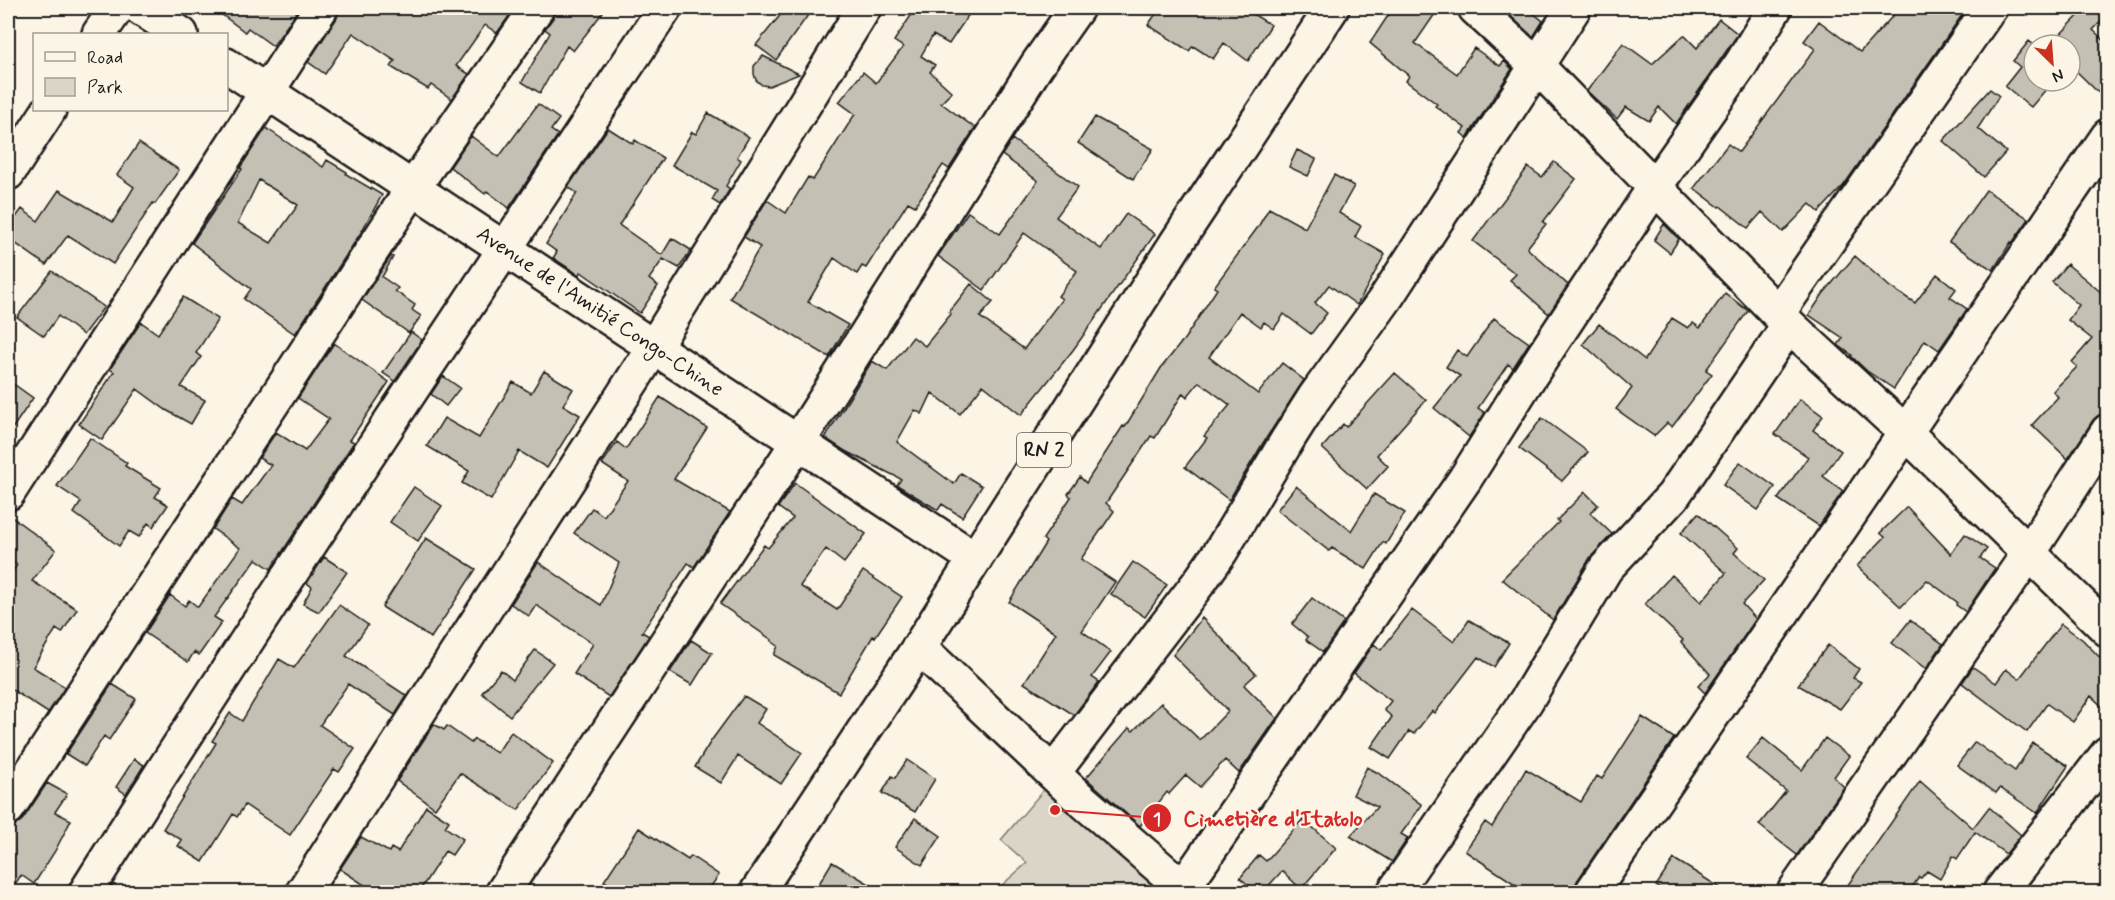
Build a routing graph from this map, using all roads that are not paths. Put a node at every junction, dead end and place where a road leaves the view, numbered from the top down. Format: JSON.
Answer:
{"nodes":[{"id":1,"x":117,"y":8,"type":"edge"},
{"id":2,"x":140,"y":8,"type":"edge"},
{"id":3,"x":321,"y":8,"type":"edge"},
{"id":4,"x":537,"y":8,"type":"edge"},
{"id":5,"x":665,"y":8,"type":"edge"},
{"id":6,"x":864,"y":8,"type":"edge"},
{"id":7,"x":1077,"y":8,"type":"edge"},
{"id":8,"x":1332,"y":8,"type":"edge"},
{"id":9,"x":1475,"y":8,"type":"edge"},
{"id":10,"x":1574,"y":8,"type":"edge"},
{"id":11,"x":1775,"y":8,"type":"edge"},
{"id":12,"x":1990,"y":8,"type":"edge"},
{"id":13,"x":100,"y":33,"type":"edge"},
{"id":14,"x":179,"y":33,"type":"edge"},
{"id":15,"x":228,"y":65,"type":"edge"},
{"id":16,"x":1536,"y":65,"type":"junction"},
{"id":17,"x":266,"y":91,"type":"junction"},
{"id":18,"x":48,"y":111,"type":"edge"},
{"id":19,"x":2108,"y":136,"type":"edge"},
{"id":20,"x":8,"y":172,"type":"edge"},
{"id":21,"x":413,"y":188,"type":"junction"},
{"id":22,"x":1654,"y":188,"type":"junction"},
{"id":23,"x":505,"y":248,"type":"junction"},
{"id":24,"x":1784,"y":319,"type":"junction"},
{"id":25,"x":654,"y":347,"type":"junction"},
{"id":26,"x":2108,"y":431,"type":"edge"},
{"id":27,"x":1905,"y":432,"type":"junction"},
{"id":28,"x":798,"y":442,"type":"junction"},
{"id":29,"x":8,"y":493,"type":"edge"},
{"id":30,"x":2029,"y":553,"type":"junction"},
{"id":31,"x":975,"y":559,"type":"junction"},
{"id":32,"x":2108,"y":630,"type":"edge"},
{"id":33,"x":919,"y":647,"type":"junction"},
{"id":34,"x":2108,"y":753,"type":"edge"},
{"id":35,"x":1053,"y":773,"type":"junction"},
{"id":36,"x":8,"y":808,"type":"edge"},
{"id":37,"x":1185,"y":890,"type":"edge"},
{"id":38,"x":86,"y":892,"type":"edge"},
{"id":39,"x":303,"y":892,"type":"edge"},
{"id":40,"x":503,"y":892,"type":"edge"},
{"id":41,"x":757,"y":892,"type":"edge"},
{"id":42,"x":1394,"y":892,"type":"edge"},
{"id":43,"x":1592,"y":892,"type":"edge"},
{"id":44,"x":1794,"y":892,"type":"edge"},
{"id":45,"x":2000,"y":892,"type":"edge"}],
"edges":[{"from":1,"to":13,"type":"main road"},
{"from":2,"to":14,"type":"main road"},
{"from":3,"to":17,"type":"main road"},
{"from":4,"to":21,"type":"main road"},
{"from":5,"to":23,"type":"main road"},
{"from":6,"to":25,"type":"main road"},
{"from":7,"to":28,"type":"main road"},
{"from":8,"to":31,"type":"main road","number":"RN 2"},
{"from":9,"to":16,"type":"main road"},
{"from":10,"to":16,"type":"main road"},
{"from":11,"to":22,"type":"main road"},
{"from":12,"to":24,"type":"main road"},
{"from":15,"to":17,"type":"main road","name":"Avenue de l'Amitié Congo-Chine"},
{"from":16,"to":22,"type":"main road"},
{"from":16,"to":35,"type":"main road"},
{"from":17,"to":21,"type":"main road","name":"Avenue de l'Amitié Congo-Chine"},
{"from":17,"to":29,"type":"main road"},
{"from":18,"to":20,"type":"main road"},
{"from":19,"to":27,"type":"main road"},
{"from":21,"to":23,"type":"main road","name":"Avenue de l'Amitié Congo-Chine"},
{"from":21,"to":36,"type":"main road"},
{"from":22,"to":24,"type":"main road"},
{"from":22,"to":37,"type":"main road"},
{"from":23,"to":25,"type":"main road","name":"Avenue de l'Amitié Congo-Chine"},
{"from":23,"to":38,"type":"main road"},
{"from":24,"to":27,"type":"main road"},
{"from":24,"to":42,"type":"main road"},
{"from":25,"to":28,"type":"main road","name":"Avenue de l'Amitié Congo-Chine"},
{"from":25,"to":39,"type":"main road"},
{"from":26,"to":30,"type":"main road"},
{"from":27,"to":30,"type":"main road"},
{"from":27,"to":43,"type":"main road"},
{"from":28,"to":31,"type":"main road","name":"Avenue de l'Amitié Congo-Chine"},
{"from":28,"to":40,"type":"main road"},
{"from":30,"to":32,"type":"main road"},
{"from":30,"to":44,"type":"main road"},
{"from":31,"to":33,"type":"main road","number":"RN 2"},
{"from":33,"to":35,"type":"main road"},
{"from":33,"to":41,"type":"main road","number":"RN 2"},
{"from":34,"to":45,"type":"main road"},
{"from":35,"to":37,"type":"main road"}]}
